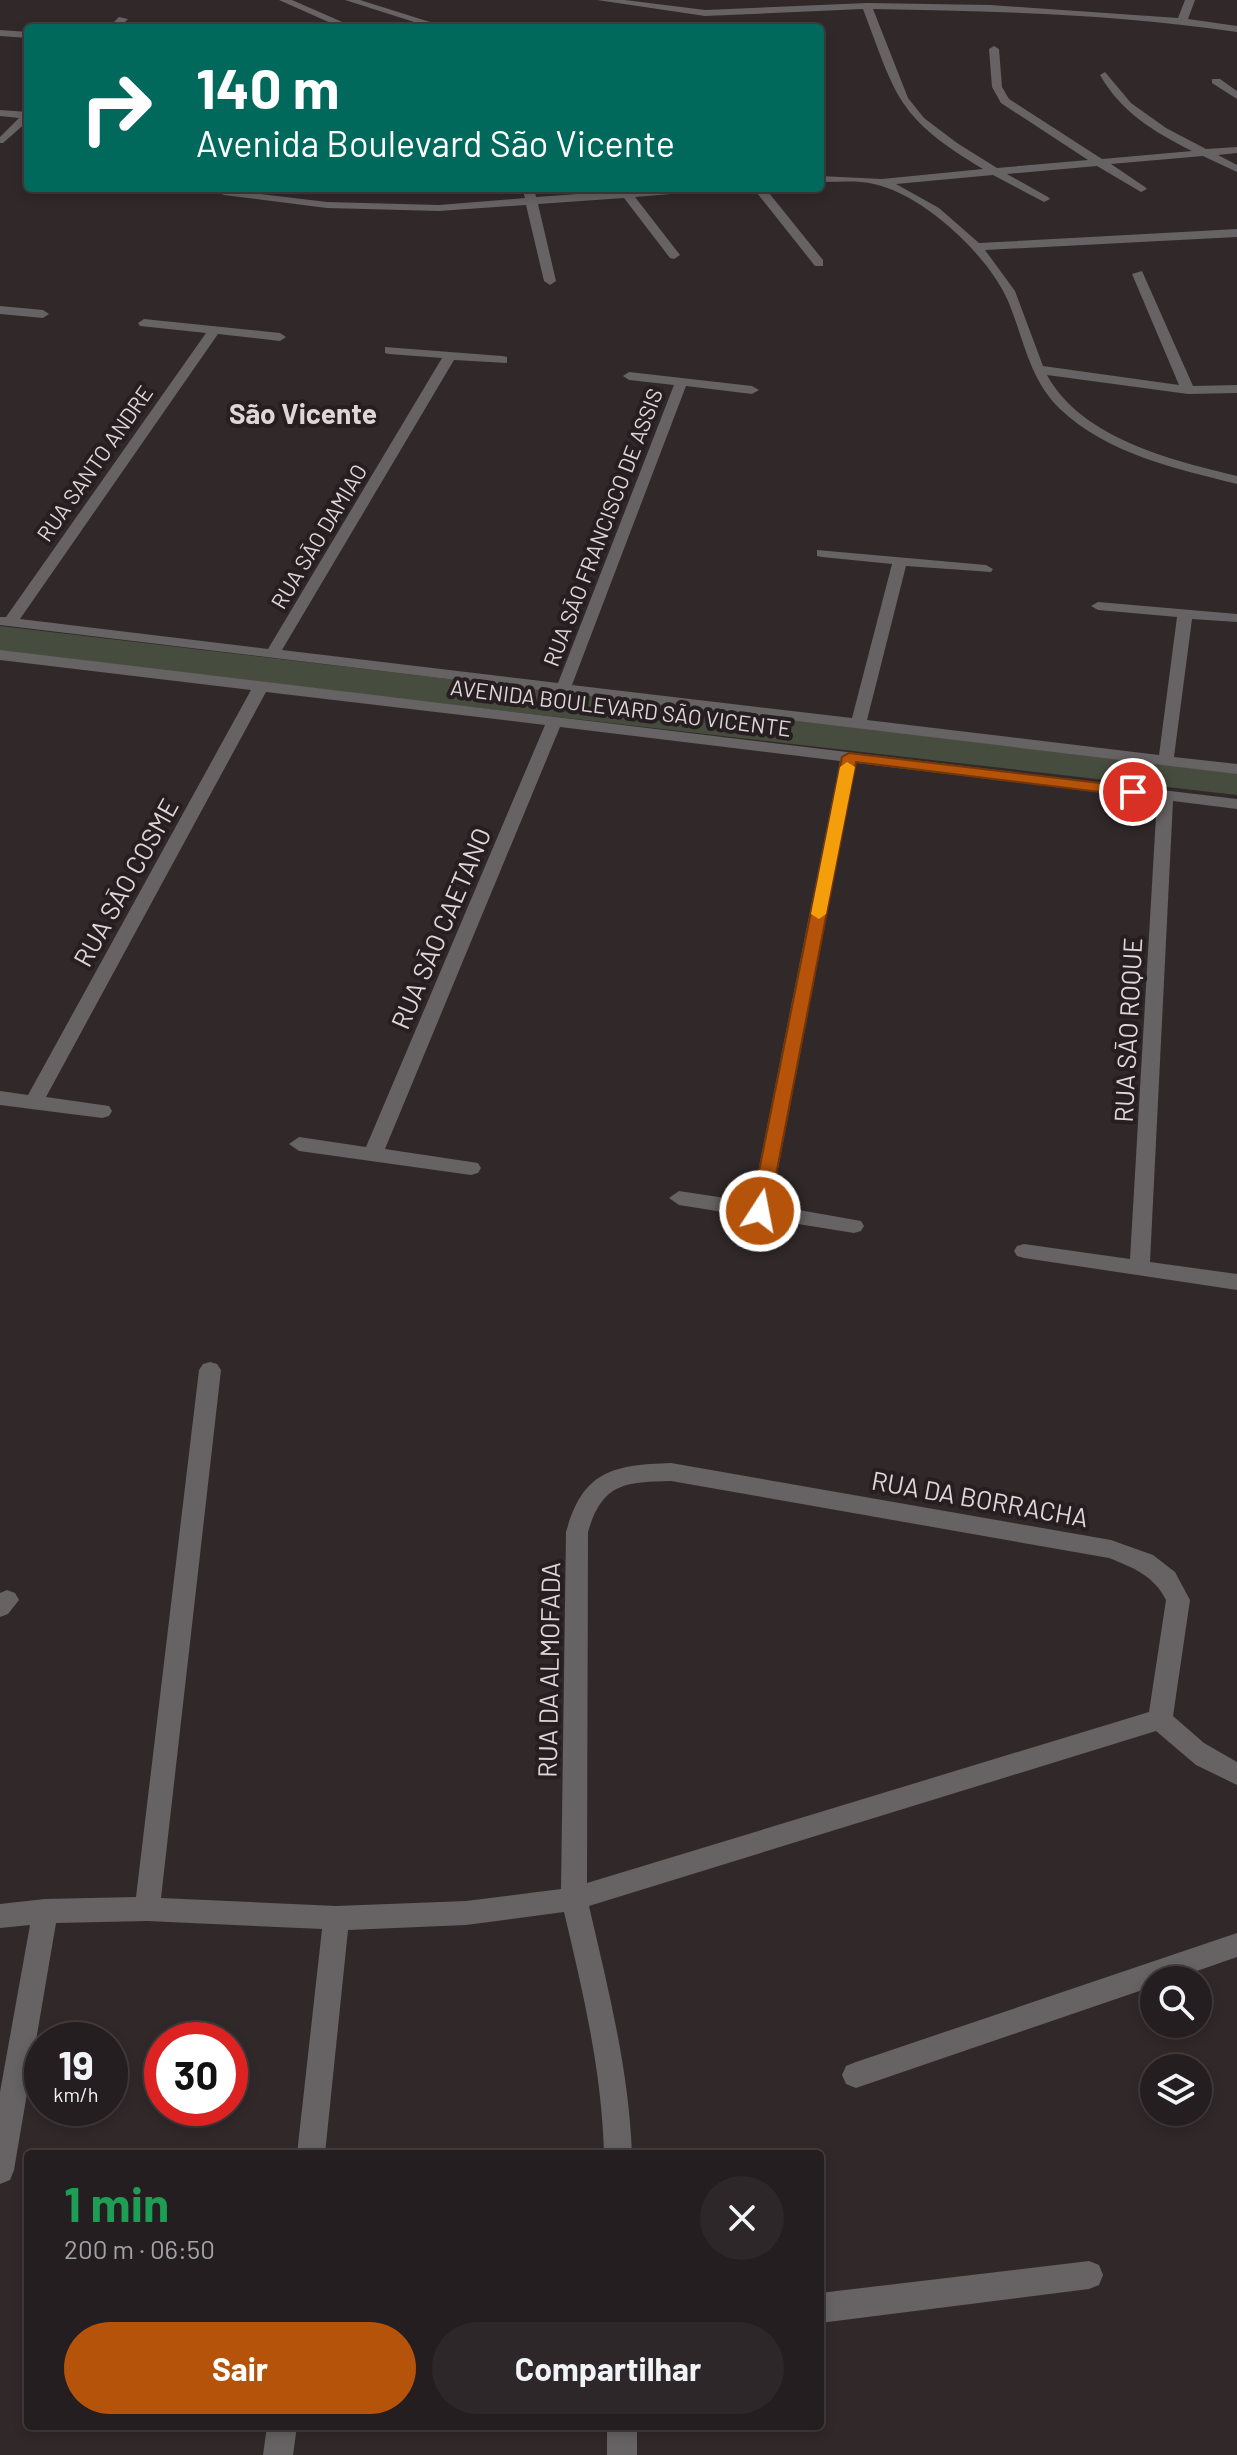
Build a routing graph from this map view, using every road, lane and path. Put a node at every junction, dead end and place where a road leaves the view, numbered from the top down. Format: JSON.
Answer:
{"nodes":[{"id":1,"x":284,"y":0,"type":"edge"},
{"id":2,"x":350,"y":0,"type":"edge"},
{"id":3,"x":602,"y":0,"type":"edge"},
{"id":4,"x":734,"y":0,"type":"edge"},
{"id":5,"x":1081,"y":0,"type":"edge"},
{"id":6,"x":1190,"y":0,"type":"edge"},
{"id":7,"x":658,"y":3,"type":"edge"},
{"id":8,"x":867,"y":6,"type":"junction"},
{"id":9,"x":729,"y":13,"type":"junction"},
{"id":10,"x":1074,"y":13,"type":"junction"},
{"id":11,"x":123,"y":19,"type":"dead end"},
{"id":12,"x":1182,"y":21,"type":"junction"},
{"id":13,"x":117,"y":24,"type":"edge"},
{"id":14,"x":341,"y":24,"type":"edge"},
{"id":15,"x":431,"y":24,"type":"edge"},
{"id":16,"x":1237,"y":29,"type":"edge"},
{"id":17,"x":0,"y":33,"type":"edge"},
{"id":18,"x":24,"y":35,"type":"edge"},
{"id":19,"x":994,"y":49,"type":"dead end"},
{"id":20,"x":1105,"y":75,"type":"dead end"},
{"id":21,"x":1216,"y":81,"type":"dead end"},
{"id":22,"x":1237,"y":96,"type":"edge"},
{"id":23,"x":0,"y":113,"type":"edge"},
{"id":24,"x":24,"y":115,"type":"edge"},
{"id":25,"x":24,"y":119,"type":"edge"},
{"id":26,"x":3,"y":140,"type":"dead end"},
{"id":27,"x":1237,"y":150,"type":"edge"},
{"id":28,"x":1209,"y":154,"type":"junction"},
{"id":29,"x":1102,"y":163,"type":"junction"},
{"id":30,"x":1237,"y":169,"type":"edge"},
{"id":31,"x":993,"y":170,"type":"junction"},
{"id":32,"x":824,"y":179,"type":"edge"},
{"id":33,"x":882,"y":182,"type":"junction"},
{"id":34,"x":1141,"y":189,"type":"dead end"},
{"id":35,"x":224,"y":192,"type":"edge"},
{"id":36,"x":592,"y":192,"type":"edge"},
{"id":37,"x":624,"y":192,"type":"edge"},
{"id":38,"x":762,"y":192,"type":"edge"},
{"id":39,"x":270,"y":193,"type":"edge"},
{"id":40,"x":529,"y":194,"type":"edge"},
{"id":41,"x":1044,"y":199,"type":"dead end"},
{"id":42,"x":1235,"y":236,"type":"edge"},
{"id":43,"x":976,"y":247,"type":"junction"},
{"id":44,"x":674,"y":255,"type":"dead end"},
{"id":45,"x":819,"y":263,"type":"dead end"},
{"id":46,"x":1138,"y":274,"type":"dead end"},
{"id":47,"x":550,"y":281,"type":"dead end"},
{"id":48,"x":0,"y":310,"type":"edge"},
{"id":49,"x":43,"y":314,"type":"dead end"},
{"id":50,"x":144,"y":323,"type":"dead end"},
{"id":51,"x":215,"y":330,"type":"junction"},
{"id":52,"x":280,"y":337,"type":"dead end"},
{"id":53,"x":389,"y":350,"type":"dead end"},
{"id":54,"x":450,"y":355,"type":"junction"},
{"id":55,"x":502,"y":360,"type":"dead end"},
{"id":56,"x":1041,"y":370,"type":"junction"},
{"id":57,"x":629,"y":376,"type":"dead end"},
{"id":58,"x":682,"y":381,"type":"junction"},
{"id":59,"x":1237,"y":389,"type":"edge"},
{"id":60,"x":752,"y":390,"type":"dead end"},
{"id":61,"x":1188,"y":390,"type":"junction"},
{"id":62,"x":1237,"y":480,"type":"edge"},
{"id":63,"x":822,"y":553,"type":"dead end"},
{"id":64,"x":900,"y":560,"type":"junction"},
{"id":65,"x":986,"y":569,"type":"dead end"},
{"id":66,"x":1098,"y":606,"type":"dead end"},
{"id":67,"x":1185,"y":613,"type":"junction"},
{"id":68,"x":1237,"y":618,"type":"edge"},
{"id":69,"x":5,"y":622,"type":"edge"},
{"id":70,"x":0,"y":655,"type":"edge"},
{"id":71,"x":272,"y":655,"type":"junction"},
{"id":72,"x":261,"y":686,"type":"junction"},
{"id":73,"x":563,"y":689,"type":"junction"},
{"id":74,"x":555,"y":721,"type":"junction"},
{"id":75,"x":858,"y":724,"type":"junction"},
{"id":76,"x":849,"y":757,"type":"junction"},
{"id":77,"x":1166,"y":760,"type":"junction"},
{"id":78,"x":1237,"y":769,"type":"edge"},
{"id":79,"x":1165,"y":796,"type":"junction"},
{"id":80,"x":1237,"y":804,"type":"edge"},
{"id":81,"x":0,"y":1098,"type":"edge"},
{"id":82,"x":34,"y":1102,"type":"junction"},
{"id":83,"x":102,"y":1111,"type":"dead end"},
{"id":84,"x":299,"y":1144,"type":"dead end"},
{"id":85,"x":373,"y":1154,"type":"junction"},
{"id":86,"x":471,"y":1168,"type":"dead end"},
{"id":87,"x":679,"y":1198,"type":"dead end"},
{"id":88,"x":760,"y":1211,"type":"junction"},
{"id":89,"x":854,"y":1226,"type":"dead end"},
{"id":90,"x":1024,"y":1251,"type":"dead end"},
{"id":91,"x":1140,"y":1268,"type":"junction"},
{"id":92,"x":1237,"y":1282,"type":"edge"},
{"id":93,"x":210,"y":1370,"type":"dead end"},
{"id":94,"x":634,"y":1473,"type":"joint"},
{"id":95,"x":1160,"y":1719,"type":"junction"},
{"id":96,"x":1237,"y":1774,"type":"edge"},
{"id":97,"x":574,"y":1899,"type":"junction"},
{"id":98,"x":147,"y":1909,"type":"junction"},
{"id":99,"x":45,"y":1911,"type":"junction"},
{"id":100,"x":0,"y":1916,"type":"edge"},
{"id":101,"x":336,"y":1918,"type":"junction"},
{"id":102,"x":1237,"y":1945,"type":"edge"},
{"id":103,"x":856,"y":2075,"type":"dead end"},
{"id":104,"x":311,"y":2150,"type":"edge"},
{"id":105,"x":618,"y":2150,"type":"edge"},
{"id":106,"x":0,"y":2170,"type":"edge"},
{"id":107,"x":1089,"y":2275,"type":"dead end"},
{"id":108,"x":824,"y":2308,"type":"edge"},
{"id":109,"x":281,"y":2430,"type":"edge"},
{"id":110,"x":622,"y":2430,"type":"edge"},
{"id":111,"x":278,"y":2455,"type":"edge"},
{"id":112,"x":622,"y":2455,"type":"edge"}],
"edges":[{"from":1,"to":14,"type":"street"},
{"from":2,"to":15,"type":"street"},
{"from":3,"to":7,"type":"street"},
{"from":4,"to":9,"type":"street"},
{"from":5,"to":10,"type":"street"},
{"from":6,"to":12,"type":"street"},
{"from":7,"to":9,"type":"street"},
{"from":8,"to":9,"type":"street"},
{"from":8,"to":10,"type":"street"},
{"from":8,"to":31,"type":"street"},
{"from":10,"to":12,"type":"street"},
{"from":11,"to":13,"type":"street"},
{"from":12,"to":16,"type":"street"},
{"from":17,"to":18,"type":"street"},
{"from":19,"to":29,"type":"street"},
{"from":20,"to":28,"type":"street"},
{"from":21,"to":22,"type":"street"},
{"from":23,"to":24,"type":"street"},
{"from":25,"to":26,"type":"street"},
{"from":27,"to":28,"type":"street"},
{"from":28,"to":29,"type":"street"},
{"from":28,"to":30,"type":"street"},
{"from":29,"to":31,"type":"street"},
{"from":29,"to":34,"type":"street"},
{"from":31,"to":33,"type":"street"},
{"from":31,"to":41,"type":"street"},
{"from":32,"to":33,"type":"street"},
{"from":33,"to":43,"type":"street"},
{"from":35,"to":39,"type":"street"},
{"from":36,"to":40,"type":"street"},
{"from":37,"to":44,"type":"street"},
{"from":38,"to":45,"type":"street"},
{"from":39,"to":40,"type":"street"},
{"from":40,"to":47,"type":"street"},
{"from":42,"to":43,"type":"street"},
{"from":43,"to":56,"type":"street"},
{"from":46,"to":61,"type":"street"},
{"from":48,"to":49,"type":"street"},
{"from":50,"to":51,"type":"street"},
{"from":51,"to":52,"type":"street"},
{"from":51,"to":69,"type":"street","name":"RUA SANTO ANDRE"},
{"from":53,"to":54,"type":"street"},
{"from":54,"to":55,"type":"street"},
{"from":54,"to":71,"type":"street","name":"RUA SĀO DAMIAO"},
{"from":56,"to":61,"type":"street"},
{"from":56,"to":62,"type":"street"},
{"from":57,"to":58,"type":"street"},
{"from":58,"to":60,"type":"street"},
{"from":58,"to":73,"type":"street","name":"RUA SĀO FRANCISCO DE ASSIS"},
{"from":59,"to":61,"type":"street"},
{"from":63,"to":64,"type":"street"},
{"from":64,"to":65,"type":"street"},
{"from":64,"to":75,"type":"street"},
{"from":66,"to":67,"type":"street"},
{"from":67,"to":68,"type":"street"},
{"from":67,"to":77,"type":"street"},
{"from":69,"to":71,"type":"street","name":"AVENIDA BOULEVARD SÃO VICENTE"},
{"from":70,"to":72,"type":"street","name":"AVENIDA BOULEVARD SÃO VICENTE"},
{"from":71,"to":73,"type":"street","name":"AVENIDA BOULEVARD SÃO VICENTE"},
{"from":72,"to":74,"type":"street","name":"AVENIDA BOULEVARD SÃO VICENTE"},
{"from":72,"to":82,"type":"street","name":"RUA SĀO COSME"},
{"from":73,"to":75,"type":"street","name":"AVENIDA BOULEVARD SÃO VICENTE"},
{"from":74,"to":76,"type":"street","name":"AVENIDA BOULEVARD SÃO VICENTE"},
{"from":74,"to":85,"type":"street","name":"RUA SĀO CAETANO"},
{"from":75,"to":77,"type":"street","name":"AVENIDA BOULEVARD SÃO VICENTE"},
{"from":76,"to":79,"type":"street","name":"AVENIDA BOULEVARD SÃO VICENTE"},
{"from":76,"to":88,"type":"street"},
{"from":77,"to":78,"type":"street","name":"AVENIDA BOULEVARD SÃO VICENTE"},
{"from":79,"to":80,"type":"street","name":"AVENIDA BOULEVARD SÃO VICENTE"},
{"from":79,"to":91,"type":"street","name":"RUA SĀO ROQUE"},
{"from":81,"to":82,"type":"street"},
{"from":82,"to":83,"type":"street"},
{"from":84,"to":85,"type":"street"},
{"from":85,"to":86,"type":"street"},
{"from":87,"to":88,"type":"street"},
{"from":88,"to":89,"type":"street"},
{"from":90,"to":91,"type":"street"},
{"from":91,"to":92,"type":"street"},
{"from":93,"to":98,"type":"street"},
{"from":94,"to":95,"type":"street","name":"RUA DA BORRACHA"},
{"from":94,"to":97,"type":"street","name":"RUA DA ALMOFADA"},
{"from":95,"to":96,"type":"street"},
{"from":95,"to":97,"type":"street"},
{"from":97,"to":101,"type":"street"},
{"from":97,"to":105,"type":"street","name":"RUA DA ALMOFADA"},
{"from":98,"to":99,"type":"street"},
{"from":98,"to":101,"type":"street"},
{"from":99,"to":100,"type":"street"},
{"from":99,"to":106,"type":"street"},
{"from":101,"to":104,"type":"street"},
{"from":102,"to":103,"type":"street"},
{"from":107,"to":108,"type":"street"},
{"from":109,"to":111,"type":"street"},
{"from":110,"to":112,"type":"street"}]}
